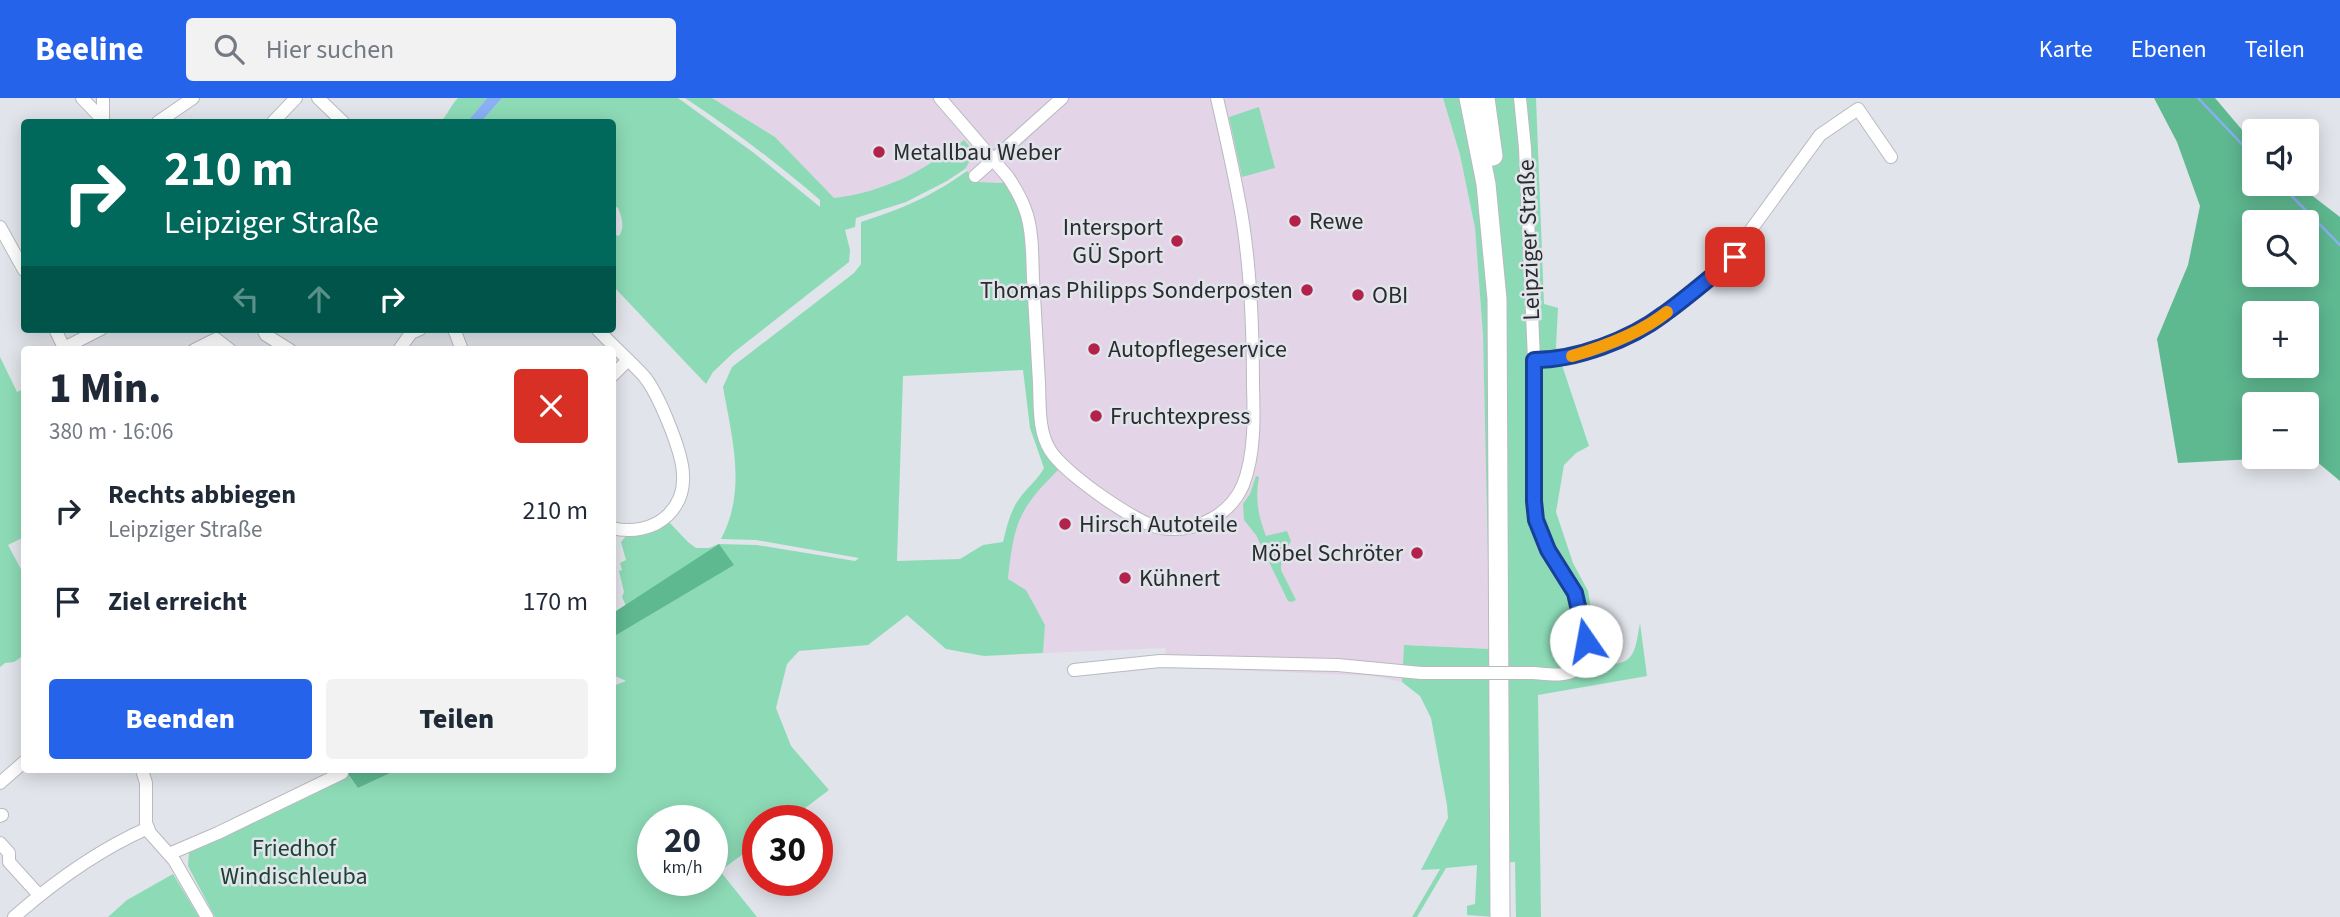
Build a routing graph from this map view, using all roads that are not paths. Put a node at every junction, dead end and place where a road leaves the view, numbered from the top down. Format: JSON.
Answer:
{"nodes":[{"id":1,"x":82,"y":98,"type":"edge"},
{"id":2,"x":103,"y":98,"type":"edge"},
{"id":3,"x":193,"y":98,"type":"edge"},
{"id":4,"x":296,"y":98,"type":"edge"},
{"id":5,"x":318,"y":98,"type":"edge"},
{"id":6,"x":940,"y":98,"type":"edge"},
{"id":7,"x":1062,"y":98,"type":"edge"},
{"id":8,"x":1217,"y":98,"type":"edge"},
{"id":9,"x":1469,"y":98,"type":"edge"},
{"id":10,"x":1478,"y":98,"type":"edge"},
{"id":11,"x":1485,"y":98,"type":"edge"},
{"id":12,"x":1520,"y":98,"type":"edge"},
{"id":13,"x":102,"y":119,"type":"edge"},
{"id":14,"x":104,"y":119,"type":"edge"},
{"id":15,"x":162,"y":119,"type":"edge"},
{"id":16,"x":276,"y":119,"type":"edge"},
{"id":17,"x":340,"y":119,"type":"edge"},
{"id":18,"x":1490,"y":140,"type":"junction"},
{"id":19,"x":1891,"y":157,"type":"dead end"},
{"id":20,"x":995,"y":159,"type":"junction"},
{"id":21,"x":975,"y":176,"type":"dead end"},
{"id":22,"x":0,"y":227,"type":"edge"},
{"id":23,"x":21,"y":265,"type":"edge"},
{"id":24,"x":94,"y":333,"type":"edge"},
{"id":25,"x":265,"y":333,"type":"edge"},
{"id":26,"x":601,"y":333,"type":"edge"},
{"id":27,"x":70,"y":346,"type":"edge"},
{"id":28,"x":202,"y":346,"type":"edge"},
{"id":29,"x":225,"y":346,"type":"edge"},
{"id":30,"x":284,"y":346,"type":"edge"},
{"id":31,"x":613,"y":346,"type":"edge"},
{"id":32,"x":616,"y":349,"type":"edge"},
{"id":33,"x":1534,"y":360,"type":"junction"},
{"id":34,"x":627,"y":361,"type":"junction"},
{"id":35,"x":616,"y":372,"type":"edge"},
{"id":36,"x":616,"y":529,"type":"edge"},
{"id":37,"x":1074,"y":670,"type":"dead end"},
{"id":38,"x":21,"y":765,"type":"edge"},
{"id":39,"x":143,"y":773,"type":"edge"},
{"id":40,"x":342,"y":773,"type":"dead end"},
{"id":41,"x":0,"y":783,"type":"edge"},
{"id":42,"x":148,"y":828,"type":"junction"},
{"id":43,"x":0,"y":843,"type":"edge"},
{"id":44,"x":169,"y":854,"type":"junction"},
{"id":45,"x":5,"y":866,"type":"edge"},
{"id":46,"x":39,"y":895,"type":"junction"},
{"id":47,"x":14,"y":917,"type":"edge"},
{"id":48,"x":207,"y":917,"type":"edge"},
{"id":49,"x":1500,"y":917,"type":"edge"},
{"id":50,"x":1511,"y":917,"type":"edge"}],
"edges":[{"from":1,"to":13,"type":"street"},
{"from":2,"to":14,"type":"street"},
{"from":3,"to":15,"type":"street"},
{"from":4,"to":16,"type":"street"},
{"from":5,"to":17,"type":"street"},
{"from":6,"to":20,"type":"street"},
{"from":7,"to":20,"type":"street"},
{"from":8,"to":20,"type":"street"},
{"from":9,"to":49,"type":"highway"},
{"from":10,"to":18,"type":"highway"},
{"from":11,"to":18,"type":"highway"},
{"from":12,"to":33,"type":"street","name":"Leipziger Straße"},
{"from":18,"to":50,"type":"highway"},
{"from":19,"to":33,"type":"street"},
{"from":20,"to":21,"type":"street"},
{"from":22,"to":23,"type":"street"},
{"from":24,"to":27,"type":"street"},
{"from":25,"to":30,"type":"street"},
{"from":26,"to":31,"type":"street"},
{"from":28,"to":29,"type":"street"},
{"from":32,"to":34,"type":"street"},
{"from":33,"to":37,"type":"street","name":"Leipziger Straße","bridge":true},
{"from":34,"to":35,"type":"street"},
{"from":34,"to":36,"type":"street"},
{"from":38,"to":41,"type":"street"},
{"from":39,"to":42,"type":"street"},
{"from":40,"to":44,"type":"street"},
{"from":42,"to":44,"type":"street"},
{"from":42,"to":46,"type":"street"},
{"from":43,"to":45,"type":"street"},
{"from":44,"to":48,"type":"street"},
{"from":45,"to":46,"type":"street"},
{"from":46,"to":47,"type":"street"}]}
